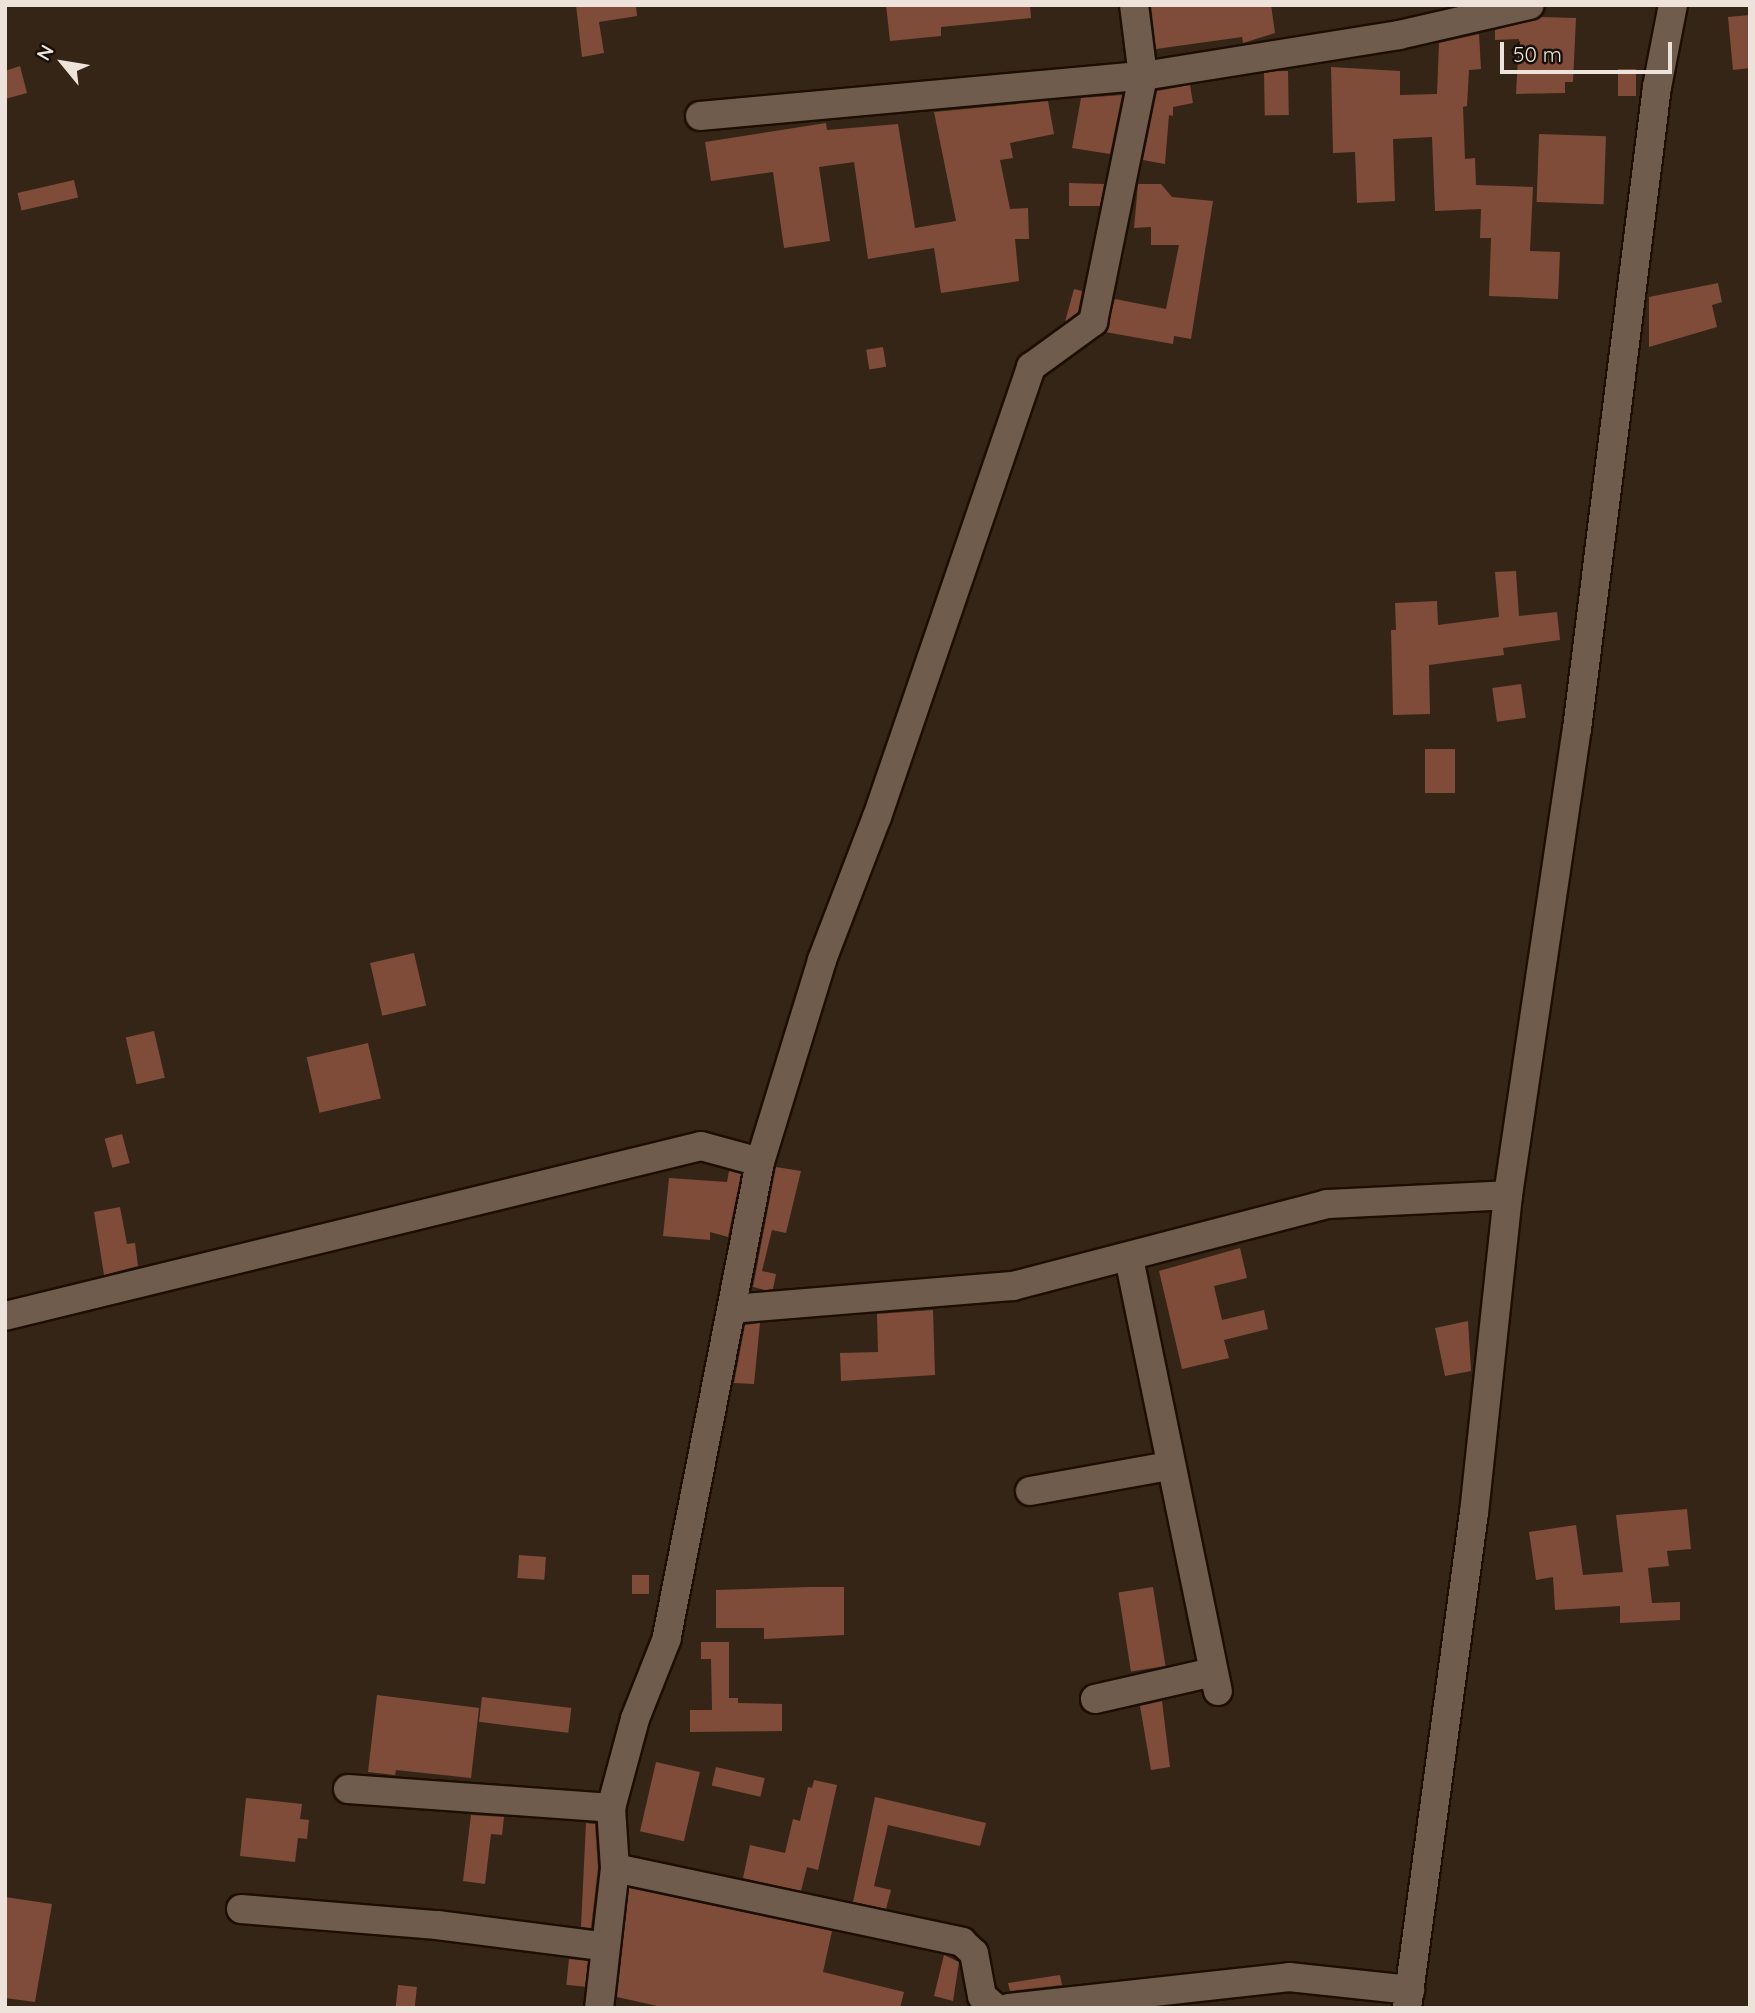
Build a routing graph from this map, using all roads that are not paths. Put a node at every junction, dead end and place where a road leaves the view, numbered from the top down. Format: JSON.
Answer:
{"nodes":[{"id":1,"x":1134,"y":5,"type":"edge"},
{"id":2,"x":1530,"y":5,"type":"edge"},
{"id":3,"x":1673,"y":5,"type":"edge"},
{"id":4,"x":1143,"y":76,"type":"junction"},
{"id":5,"x":700,"y":116,"type":"dead end"},
{"id":6,"x":760,"y":1163,"type":"junction"},
{"id":7,"x":1508,"y":1195,"type":"junction"},
{"id":8,"x":1129,"y":1258,"type":"junction"},
{"id":9,"x":732,"y":1309,"type":"junction"},
{"id":10,"x":5,"y":1316,"type":"edge"},
{"id":11,"x":1169,"y":1466,"type":"junction"},
{"id":12,"x":1030,"y":1491,"type":"dead end"},
{"id":13,"x":1095,"y":1699,"type":"dead end"},
{"id":14,"x":348,"y":1789,"type":"dead end"},
{"id":15,"x":611,"y":1808,"type":"junction"},
{"id":16,"x":614,"y":1868,"type":"junction"},
{"id":17,"x":241,"y":1909,"type":"dead end"},
{"id":18,"x":602,"y":1947,"type":"junction"},
{"id":19,"x":1409,"y":1999,"type":"edge"},
{"id":20,"x":599,"y":2008,"type":"edge"},
{"id":21,"x":996,"y":2008,"type":"edge"},
{"id":22,"x":1009,"y":2008,"type":"edge"}],
"edges":[{"from":1,"to":4,"type":"street"},
{"from":2,"to":4,"type":"street"},
{"from":3,"to":7,"type":"street"},
{"from":4,"to":5,"type":"street"},
{"from":4,"to":6,"type":"street"},
{"from":6,"to":9,"type":"street"},
{"from":6,"to":10,"type":"street"},
{"from":7,"to":8,"type":"street"},
{"from":7,"to":19,"type":"street"},
{"from":8,"to":9,"type":"street"},
{"from":8,"to":11,"type":"street"},
{"from":9,"to":15,"type":"street"},
{"from":11,"to":12,"type":"street"},
{"from":11,"to":13,"type":"street"},
{"from":14,"to":15,"type":"street"},
{"from":15,"to":16,"type":"street"},
{"from":16,"to":18,"type":"street"},
{"from":16,"to":21,"type":"street"},
{"from":17,"to":18,"type":"street"},
{"from":18,"to":20,"type":"street"},
{"from":19,"to":22,"type":"street"}]}
